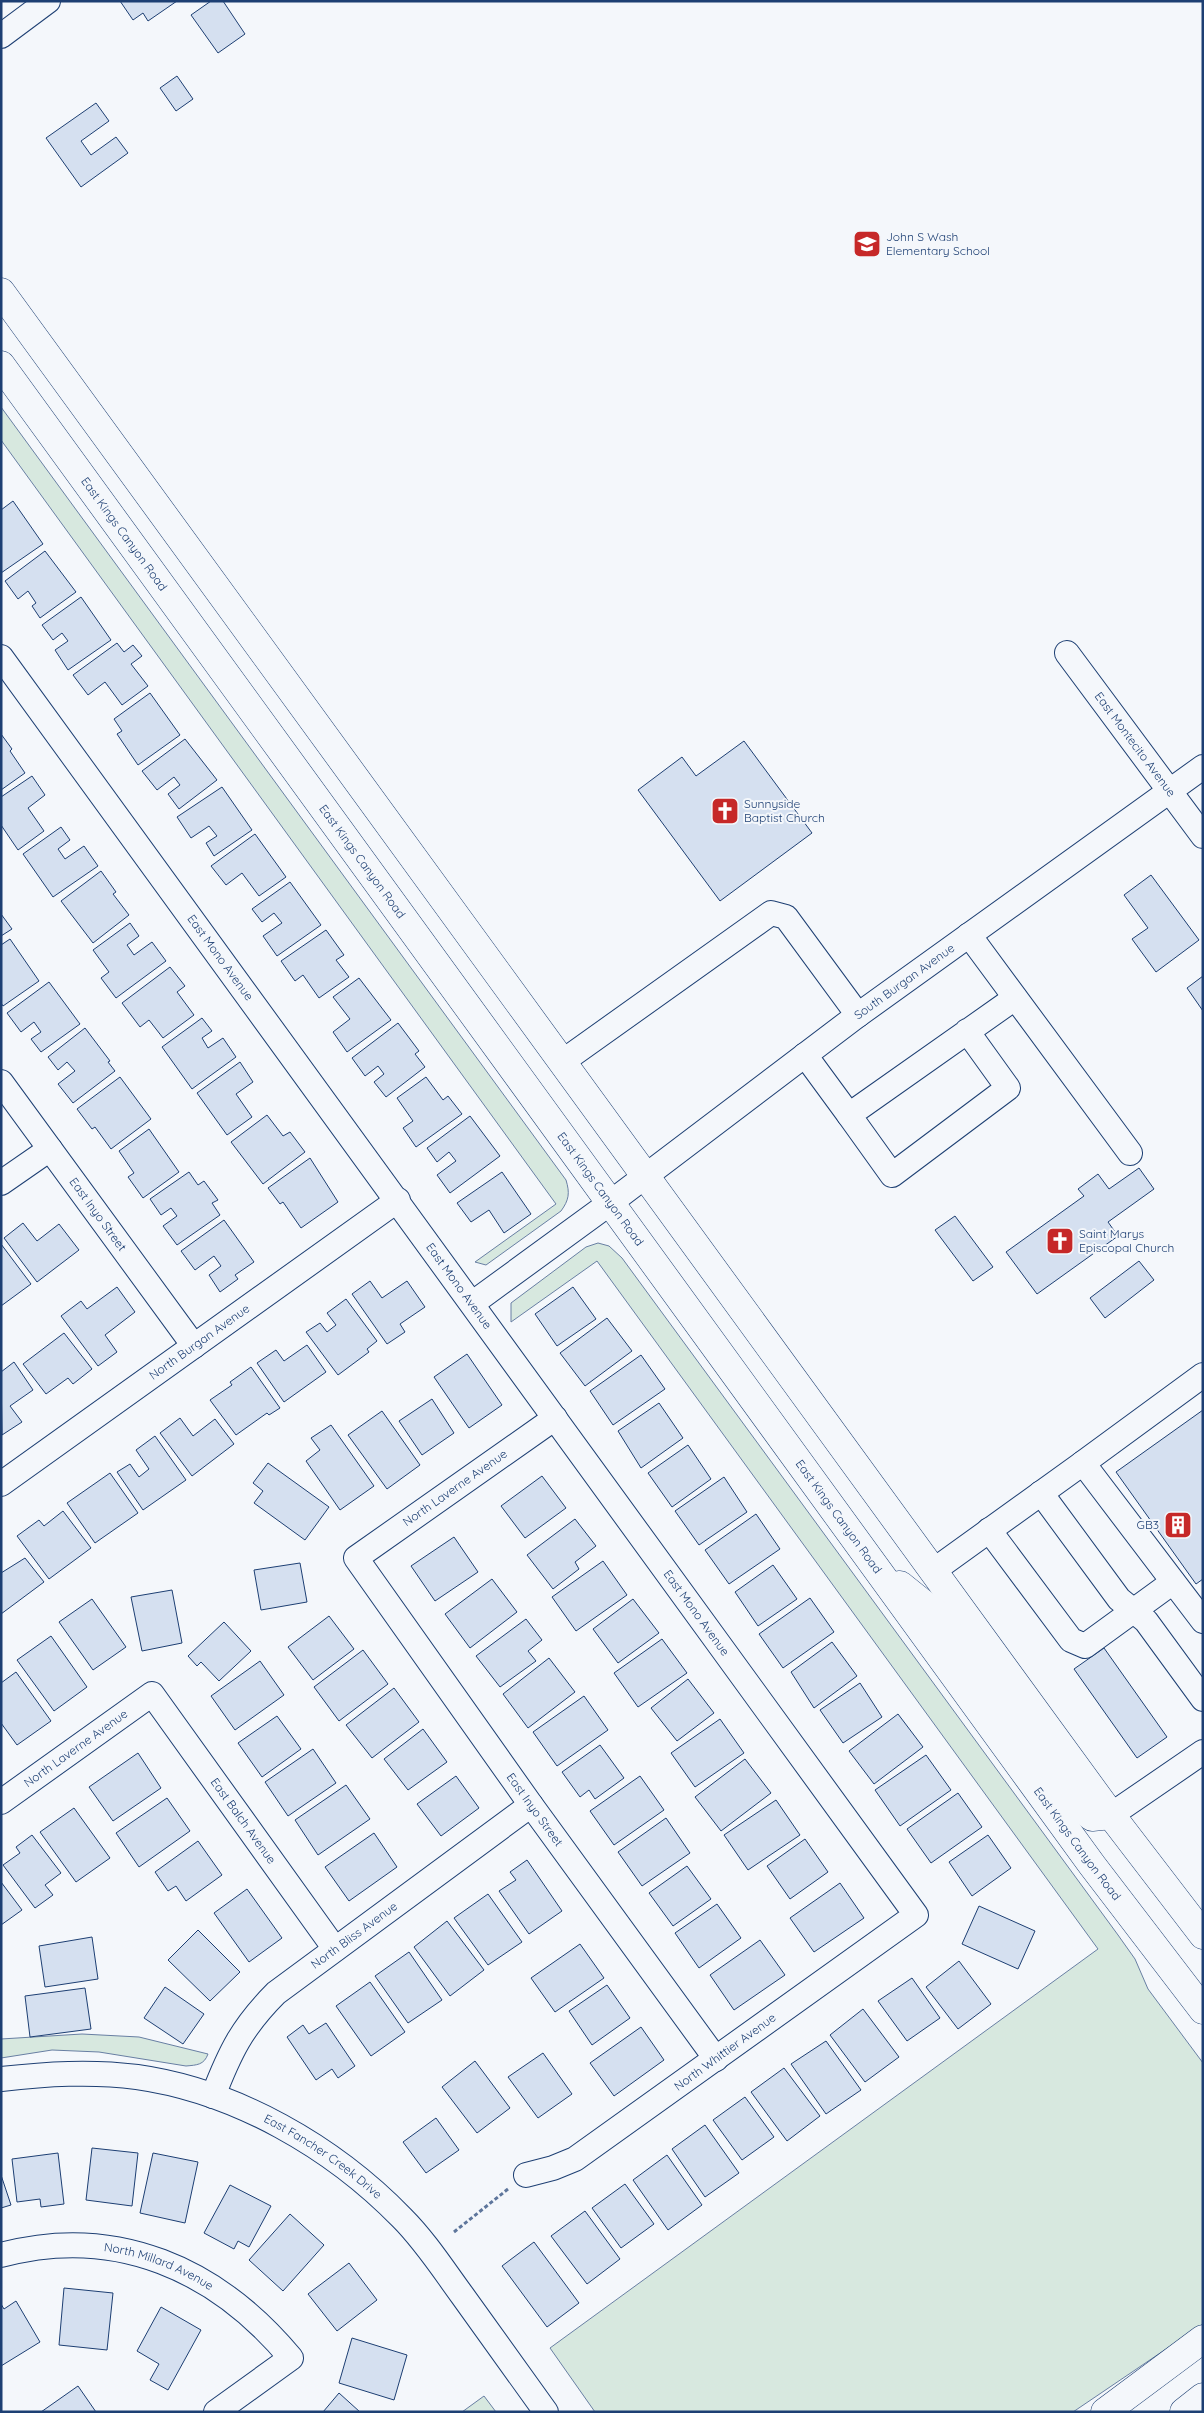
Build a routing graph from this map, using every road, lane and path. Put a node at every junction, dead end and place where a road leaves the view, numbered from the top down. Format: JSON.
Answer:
{"nodes":[{"id":1,"x":48,"y":1,"type":"edge"},
{"id":2,"x":1,"y":36,"type":"edge"},
{"id":3,"x":1,"y":292,"type":"edge"},
{"id":4,"x":1,"y":365,"type":"edge"},
{"id":5,"x":1068,"y":653,"type":"dead end"},
{"id":6,"x":1,"y":657,"type":"edge"},
{"id":7,"x":1203,"y":767,"type":"edge"},
{"id":8,"x":1170,"y":791,"type":"junction"},
{"id":9,"x":1203,"y":836,"type":"edge"},
{"id":10,"x":969,"y":935,"type":"junction"},
{"id":11,"x":1015,"y":998,"type":"junction"},
{"id":12,"x":858,"y":1015,"type":"junction"},
{"id":13,"x":967,"y":1032,"type":"junction"},
{"id":14,"x":805,"y":1055,"type":"junction"},
{"id":15,"x":562,"y":1062,"type":"junction"},
{"id":16,"x":1,"y":1082,"type":"edge"},
{"id":17,"x":849,"y":1115,"type":"junction"},
{"id":18,"x":50,"y":1149,"type":"junction"},
{"id":19,"x":1130,"y":1153,"type":"dead end"},
{"id":20,"x":645,"y":1177,"type":"junction"},
{"id":21,"x":1,"y":1183,"type":"edge"},
{"id":22,"x":398,"y":1200,"type":"junction"},
{"id":23,"x":610,"y":1203,"type":"junction"},
{"id":24,"x":473,"y":1302,"type":"junction"},
{"id":25,"x":194,"y":1346,"type":"junction"},
{"id":26,"x":1203,"y":1375,"type":"edge"},
{"id":27,"x":554,"y":1418,"type":"junction"},
{"id":28,"x":1083,"y":1463,"type":"junction"},
{"id":29,"x":1,"y":1484,"type":"edge"},
{"id":30,"x":1041,"y":1493,"type":"junction"},
{"id":31,"x":989,"y":1530,"type":"junction"},
{"id":32,"x":356,"y":1558,"type":"joint"},
{"id":33,"x":872,"y":1562,"type":"junction"},
{"id":34,"x":933,"y":1571,"type":"junction"},
{"id":35,"x":1173,"y":1582,"type":"junction"},
{"id":36,"x":1134,"y":1612,"type":"junction"},
{"id":37,"x":1203,"y":1622,"type":"edge"},
{"id":38,"x":152,"y":1694,"type":"joint"},
{"id":39,"x":1203,"y":1699,"type":"edge"},
{"id":40,"x":1203,"y":1752,"type":"edge"},
{"id":41,"x":1,"y":1802,"type":"edge"},
{"id":42,"x":531,"y":1805,"type":"junction"},
{"id":43,"x":1111,"y":1815,"type":"junction"},
{"id":44,"x":916,"y":1915,"type":"joint"},
{"id":45,"x":1203,"y":1935,"type":"edge"},
{"id":46,"x":335,"y":1949,"type":"junction"},
{"id":47,"x":1203,"y":2010,"type":"edge"},
{"id":48,"x":716,"y":2059,"type":"junction"},
{"id":49,"x":1,"y":2079,"type":"edge"},
{"id":50,"x":213,"y":2096,"type":"junction"},
{"id":51,"x":526,"y":2175,"type":"joint"},
{"id":52,"x":454,"y":2232,"type":"dead end"},
{"id":53,"x":1,"y":2255,"type":"edge"},
{"id":54,"x":1203,"y":2339,"type":"edge"},
{"id":55,"x":1203,"y":2397,"type":"edge"},
{"id":56,"x":216,"y":2412,"type":"edge"},
{"id":57,"x":546,"y":2412,"type":"edge"},
{"id":58,"x":1105,"y":2412,"type":"edge"},
{"id":59,"x":1184,"y":2412,"type":"edge"}],
"edges":[{"from":1,"to":2,"type":"street"},
{"from":3,"to":15,"type":"main road"},
{"from":4,"to":23,"type":"main road","name":"East Kings Canyon Road"},
{"from":5,"to":8,"type":"street","name":"East Montecito Avenue"},
{"from":6,"to":22,"type":"street","name":"East Mono Avenue"},
{"from":7,"to":8,"type":"street","name":"South Burgan Avenue"},
{"from":8,"to":9,"type":"street","name":"East Montecito Avenue"},
{"from":8,"to":10,"type":"street","name":"South Burgan Avenue"},
{"from":10,"to":11,"type":"street"},
{"from":10,"to":12,"type":"street","name":"South Burgan Avenue"},
{"from":11,"to":13,"type":"street"},
{"from":11,"to":19,"type":"street"},
{"from":12,"to":14,"type":"street","name":"South Burgan Avenue"},
{"from":12,"to":15,"type":"street"},
{"from":13,"to":17,"type":"street"},
{"from":13,"to":17,"type":"street"},
{"from":14,"to":17,"type":"street"},
{"from":14,"to":20,"type":"street","name":"South Burgan Avenue"},
{"from":15,"to":20,"type":"main road"},
{"from":16,"to":18,"type":"street","name":"East Inyo Street"},
{"from":18,"to":21,"type":"street"},
{"from":18,"to":25,"type":"street","name":"East Inyo Street"},
{"from":20,"to":23,"type":"street","name":"South Burgan Avenue"},
{"from":20,"to":34,"type":"main road"},
{"from":22,"to":24,"type":"street","name":"East Mono Avenue"},
{"from":22,"to":25,"type":"street","name":"North Burgan Avenue"},
{"from":23,"to":24,"type":"street"},
{"from":23,"to":33,"type":"main road","name":"East Kings Canyon Road"},
{"from":24,"to":27,"type":"street","name":"East Mono Avenue"},
{"from":25,"to":29,"type":"street","name":"North Burgan Avenue"},
{"from":26,"to":28,"type":"street"},
{"from":27,"to":32,"type":"street","name":"North Laverne Avenue"},
{"from":27,"to":44,"type":"street","name":"East Mono Avenue"},
{"from":28,"to":30,"type":"street"},
{"from":28,"to":35,"type":"street"},
{"from":30,"to":31,"type":"street"},
{"from":30,"to":36,"type":"street"},
{"from":31,"to":34,"type":"street"},
{"from":31,"to":36,"type":"street"},
{"from":32,"to":42,"type":"street","name":"East Inyo Street"},
{"from":33,"to":43,"type":"main road"},
{"from":33,"to":47,"type":"main road","name":"East Kings Canyon Road"},
{"from":34,"to":43,"type":"main road"},
{"from":35,"to":36,"type":"street"},
{"from":35,"to":37,"type":"street"},
{"from":36,"to":39,"type":"street"},
{"from":38,"to":41,"type":"street","name":"North Laverne Avenue"},
{"from":38,"to":46,"type":"street","name":"East Balch Avenue"},
{"from":40,"to":43,"type":"street"},
{"from":42,"to":46,"type":"street","name":"North Bliss Avenue"},
{"from":42,"to":48,"type":"street","name":"East Inyo Street"},
{"from":43,"to":45,"type":"main road"},
{"from":44,"to":48,"type":"street","name":"North Whittier Avenue"},
{"from":46,"to":50,"type":"street","name":"North Bliss Avenue"},
{"from":48,"to":51,"type":"street","name":"North Whittier Avenue"},
{"from":49,"to":50,"type":"street","name":"East Fancher Creek Drive"},
{"from":50,"to":57,"type":"street","name":"East Fancher Creek Drive"},
{"from":51,"to":52,"type":"path"},
{"from":53,"to":56,"type":"street","name":"North Millard Avenue"},
{"from":54,"to":58,"type":"main road"},
{"from":55,"to":59,"type":"main road"}]}
